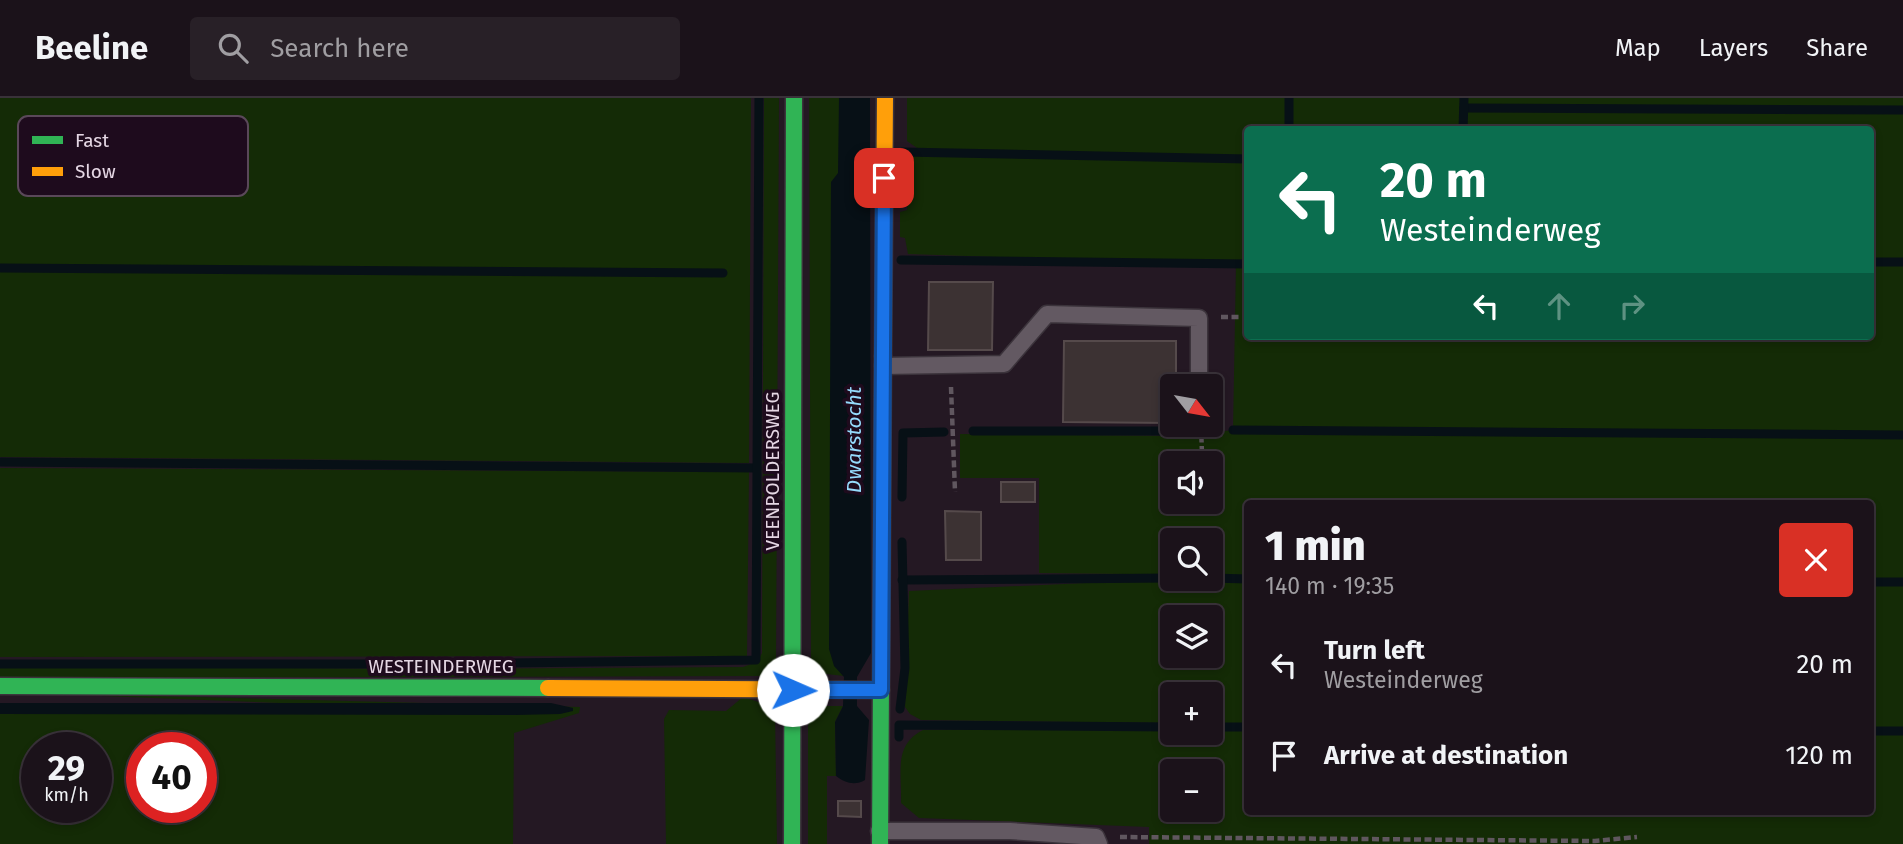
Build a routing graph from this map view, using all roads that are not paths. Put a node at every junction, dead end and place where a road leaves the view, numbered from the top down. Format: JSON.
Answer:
{"nodes":[{"id":1,"x":794,"y":98,"type":"edge"},
{"id":2,"x":885,"y":98,"type":"edge"},
{"id":3,"x":883,"y":366,"type":"junction"},
{"id":4,"x":1199,"y":374,"type":"edge"},
{"id":5,"x":0,"y":686,"type":"edge"},
{"id":6,"x":793,"y":690,"type":"junction"},
{"id":7,"x":881,"y":690,"type":"junction"},
{"id":8,"x":879,"y":837,"type":"edge"},
{"id":9,"x":1098,"y":841,"type":"edge"},
{"id":10,"x":793,"y":844,"type":"edge"}],
"edges":[{"from":1,"to":6,"type":"street","name":"VEENPOLDERSWEG"},
{"from":2,"to":3,"type":"street"},
{"from":3,"to":4,"type":"lane"},
{"from":3,"to":7,"type":"street"},
{"from":5,"to":6,"type":"street","name":"WESTEINDERWEG"},
{"from":6,"to":7,"type":"street","name":"WESTEINDERWEG"},
{"from":6,"to":10,"type":"street","name":"VEENPOLDERSWEG"},
{"from":7,"to":8,"type":"street"},
{"from":8,"to":9,"type":"lane"}]}
